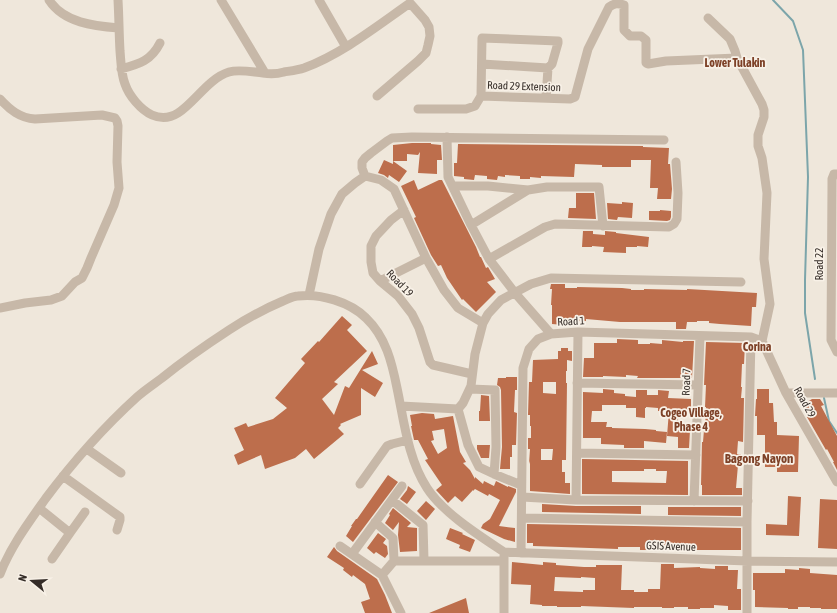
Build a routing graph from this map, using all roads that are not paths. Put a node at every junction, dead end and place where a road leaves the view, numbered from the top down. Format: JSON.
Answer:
{"nodes":[{"id":1,"x":49,"y":0,"type":"edge"},
{"id":2,"x":118,"y":0,"type":"edge"},
{"id":3,"x":221,"y":0,"type":"edge"},
{"id":4,"x":319,"y":0,"type":"edge"},
{"id":5,"x":708,"y":18,"type":"dead end"},
{"id":6,"x":119,"y":28,"type":"junction"},
{"id":7,"x":160,"y":44,"type":"dead end"},
{"id":8,"x":346,"y":47,"type":"junction"},
{"id":9,"x":737,"y":58,"type":"junction"},
{"id":10,"x":482,"y":64,"type":"junction"},
{"id":11,"x":548,"y":68,"type":"junction"},
{"id":12,"x":121,"y":69,"type":"junction"},
{"id":13,"x":264,"y":73,"type":"junction"},
{"id":14,"x":378,"y":96,"type":"dead end"},
{"id":15,"x":480,"y":96,"type":"junction"},
{"id":16,"x":546,"y":98,"type":"junction"},
{"id":17,"x":0,"y":100,"type":"edge"},
{"id":18,"x":418,"y":108,"type":"dead end"},
{"id":19,"x":447,"y":137,"type":"junction"},
{"id":20,"x":664,"y":140,"type":"dead end"},
{"id":21,"x":676,"y":162,"type":"dead end"},
{"id":22,"x":836,"y":174,"type":"edge"},
{"id":23,"x":365,"y":176,"type":"junction"},
{"id":24,"x":453,"y":186,"type":"junction"},
{"id":25,"x":528,"y":190,"type":"junction"},
{"id":26,"x":404,"y":210,"type":"junction"},
{"id":27,"x":471,"y":225,"type":"junction"},
{"id":28,"x":602,"y":226,"type":"junction"},
{"id":29,"x":834,"y":230,"type":"edge"},
{"id":30,"x":426,"y":258,"type":"junction"},
{"id":31,"x":490,"y":259,"type":"junction"},
{"id":32,"x":380,"y":281,"type":"junction"},
{"id":33,"x":741,"y":282,"type":"dead end"},
{"id":34,"x":834,"y":284,"type":"edge"},
{"id":35,"x":515,"y":293,"type":"junction"},
{"id":36,"x":309,"y":295,"type":"junction"},
{"id":37,"x":0,"y":308,"type":"edge"},
{"id":38,"x":483,"y":323,"type":"junction"},
{"id":39,"x":578,"y":332,"type":"junction"},
{"id":40,"x":551,"y":334,"type":"junction"},
{"id":41,"x":700,"y":336,"type":"junction"},
{"id":42,"x":751,"y":337,"type":"junction"},
{"id":43,"x":834,"y":340,"type":"edge"},
{"id":44,"x":762,"y":341,"type":"junction"},
{"id":45,"x":837,"y":352,"type":"edge"},
{"id":46,"x":472,"y":374,"type":"junction"},
{"id":47,"x":577,"y":383,"type":"junction"},
{"id":48,"x":698,"y":385,"type":"junction"},
{"id":49,"x":470,"y":389,"type":"junction"},
{"id":50,"x":786,"y":393,"type":"junction"},
{"id":51,"x":837,"y":393,"type":"edge"},
{"id":52,"x":401,"y":406,"type":"junction"},
{"id":53,"x":458,"y":409,"type":"junction"},
{"id":54,"x":408,"y":440,"type":"junction"},
{"id":55,"x":87,"y":449,"type":"junction"},
{"id":56,"x":577,"y":452,"type":"junction"},
{"id":57,"x":696,"y":455,"type":"junction"},
{"id":58,"x":121,"y":473,"type":"dead end"},
{"id":59,"x":494,"y":474,"type":"junction"},
{"id":60,"x":63,"y":476,"type":"junction"},
{"id":61,"x":837,"y":482,"type":"edge"},
{"id":62,"x":360,"y":484,"type":"dead end"},
{"id":63,"x":521,"y":485,"type":"junction"},
{"id":64,"x":402,"y":486,"type":"dead end"},
{"id":65,"x":522,"y":497,"type":"junction"},
{"id":66,"x":392,"y":500,"type":"junction"},
{"id":67,"x":576,"y":500,"type":"junction"},
{"id":68,"x":694,"y":501,"type":"junction"},
{"id":69,"x":748,"y":501,"type":"junction"},
{"id":70,"x":39,"y":508,"type":"junction"},
{"id":71,"x":85,"y":512,"type":"dead end"},
{"id":72,"x":522,"y":518,"type":"junction"},
{"id":73,"x":375,"y":522,"type":"junction"},
{"id":74,"x":747,"y":522,"type":"junction"},
{"id":75,"x":117,"y":530,"type":"dead end"},
{"id":76,"x":70,"y":533,"type":"junction"},
{"id":77,"x":340,"y":546,"type":"dead end"},
{"id":78,"x":521,"y":553,"type":"junction"},
{"id":79,"x":352,"y":554,"type":"junction"},
{"id":80,"x":504,"y":557,"type":"junction"},
{"id":81,"x":52,"y":558,"type":"dead end"},
{"id":82,"x":424,"y":560,"type":"junction"},
{"id":83,"x":394,"y":561,"type":"junction"},
{"id":84,"x":748,"y":561,"type":"junction"},
{"id":85,"x":837,"y":562,"type":"edge"},
{"id":86,"x":0,"y":574,"type":"edge"},
{"id":87,"x":382,"y":574,"type":"junction"},
{"id":88,"x":401,"y":613,"type":"edge"},
{"id":89,"x":504,"y":613,"type":"edge"},
{"id":90,"x":748,"y":613,"type":"edge"}],
"edges":[{"from":1,"to":6,"type":"street"},
{"from":2,"to":6,"type":"street"},
{"from":3,"to":13,"type":"street"},
{"from":4,"to":8,"type":"street"},
{"from":5,"to":9,"type":"street"},
{"from":6,"to":12,"type":"street"},
{"from":7,"to":12,"type":"street"},
{"from":8,"to":13,"type":"street"},
{"from":8,"to":14,"type":"street"},
{"from":9,"to":16,"type":"street","name":"Road 29 Extension"},
{"from":9,"to":44,"type":"street"},
{"from":10,"to":11,"type":"street"},
{"from":10,"to":11,"type":"street"},
{"from":10,"to":15,"type":"street"},
{"from":11,"to":16,"type":"street"},
{"from":12,"to":13,"type":"street"},
{"from":15,"to":16,"type":"street","name":"Road 29 Extension"},
{"from":15,"to":18,"type":"street"},
{"from":17,"to":37,"type":"street"},
{"from":19,"to":20,"type":"street"},
{"from":19,"to":23,"type":"street"},
{"from":19,"to":24,"type":"street"},
{"from":21,"to":28,"type":"street"},
{"from":22,"to":29,"type":"street","name":"Road 22"},
{"from":23,"to":26,"type":"street"},
{"from":23,"to":36,"type":"street"},
{"from":24,"to":25,"type":"street"},
{"from":24,"to":27,"type":"street"},
{"from":25,"to":27,"type":"street"},
{"from":25,"to":28,"type":"street"},
{"from":26,"to":30,"type":"street"},
{"from":26,"to":32,"type":"street","name":"Road 19"},
{"from":27,"to":31,"type":"street"},
{"from":28,"to":31,"type":"street"},
{"from":29,"to":34,"type":"street","name":"Road 22"},
{"from":30,"to":32,"type":"street"},
{"from":30,"to":38,"type":"street"},
{"from":31,"to":35,"type":"street"},
{"from":32,"to":46,"type":"street","name":"Road 19"},
{"from":33,"to":35,"type":"street"},
{"from":34,"to":43,"type":"street","name":"Road 22"},
{"from":35,"to":38,"type":"street"},
{"from":35,"to":40,"type":"street"},
{"from":36,"to":52,"type":"street"},
{"from":36,"to":55,"type":"street"},
{"from":38,"to":46,"type":"street"},
{"from":39,"to":40,"type":"street","name":"Road 1"},
{"from":39,"to":41,"type":"street","name":"Road 1"},
{"from":39,"to":47,"type":"street"},
{"from":40,"to":63,"type":"street","name":"Road 1"},
{"from":41,"to":42,"type":"street","name":"Road 1"},
{"from":41,"to":48,"type":"street","name":"Road 7"},
{"from":42,"to":44,"type":"street"},
{"from":42,"to":69,"type":"street"},
{"from":43,"to":45,"type":"street","name":"Road 22"},
{"from":44,"to":50,"type":"street","name":"Road 29"},
{"from":46,"to":49,"type":"street"},
{"from":47,"to":48,"type":"street"},
{"from":47,"to":56,"type":"street"},
{"from":48,"to":57,"type":"street","name":"Road 7"},
{"from":49,"to":53,"type":"street"},
{"from":49,"to":59,"type":"street"},
{"from":50,"to":51,"type":"street"},
{"from":50,"to":61,"type":"street","name":"Road 29"},
{"from":52,"to":53,"type":"street"},
{"from":52,"to":54,"type":"street"},
{"from":53,"to":59,"type":"street"},
{"from":54,"to":62,"type":"street"},
{"from":54,"to":80,"type":"street"},
{"from":55,"to":58,"type":"street"},
{"from":55,"to":60,"type":"street"},
{"from":56,"to":57,"type":"street"},
{"from":56,"to":67,"type":"street"},
{"from":57,"to":68,"type":"street","name":"Road 7"},
{"from":59,"to":63,"type":"street"},
{"from":60,"to":70,"type":"street"},
{"from":60,"to":75,"type":"street"},
{"from":63,"to":65,"type":"street","name":"Road 1"},
{"from":64,"to":66,"type":"street"},
{"from":65,"to":67,"type":"street"},
{"from":65,"to":72,"type":"street","name":"Road 1"},
{"from":66,"to":73,"type":"street"},
{"from":66,"to":82,"type":"street"},
{"from":67,"to":68,"type":"street"},
{"from":68,"to":69,"type":"street"},
{"from":69,"to":74,"type":"street"},
{"from":70,"to":76,"type":"street"},
{"from":70,"to":86,"type":"street"},
{"from":71,"to":76,"type":"street"},
{"from":72,"to":74,"type":"street"},
{"from":72,"to":78,"type":"street","name":"Road 1"},
{"from":73,"to":79,"type":"street"},
{"from":73,"to":83,"type":"street"},
{"from":74,"to":84,"type":"street"},
{"from":76,"to":81,"type":"street"},
{"from":77,"to":79,"type":"street"},
{"from":78,"to":80,"type":"street","name":"GSIS Avenue"},
{"from":78,"to":84,"type":"street","name":"GSIS Avenue"},
{"from":79,"to":87,"type":"street"},
{"from":80,"to":82,"type":"street","name":"GSIS Avenue"},
{"from":80,"to":89,"type":"street"},
{"from":82,"to":83,"type":"street","name":"GSIS Avenue"},
{"from":83,"to":87,"type":"street"},
{"from":84,"to":85,"type":"street","name":"GSIS Avenue"},
{"from":84,"to":90,"type":"street"},
{"from":87,"to":88,"type":"street"}]}
